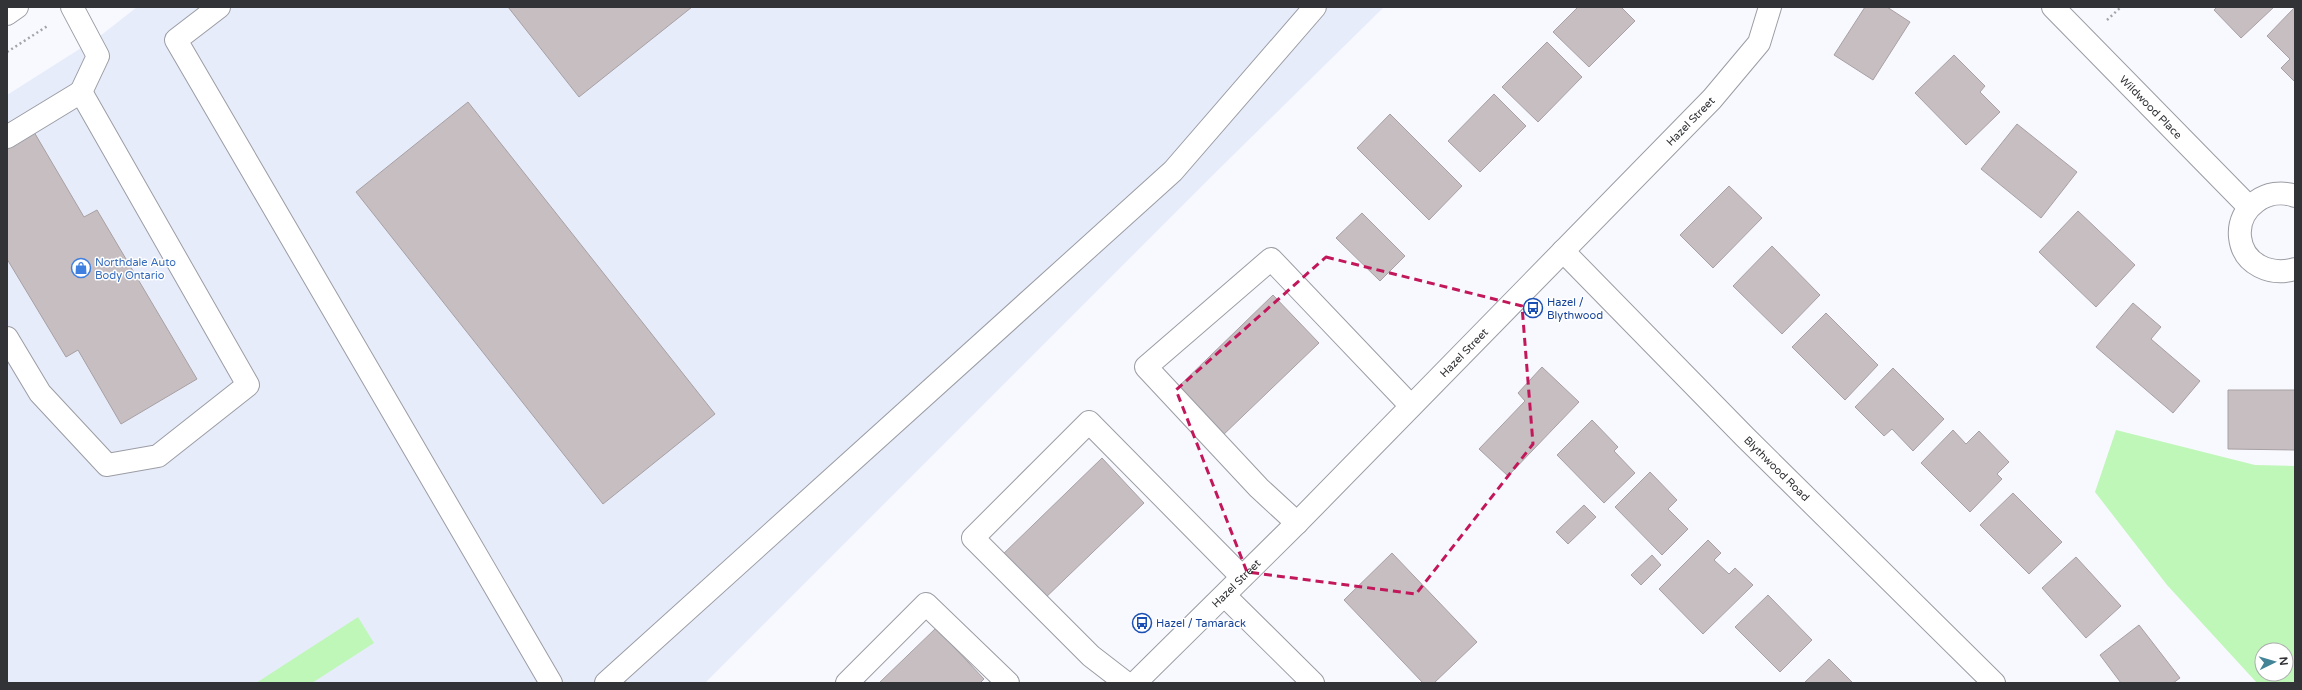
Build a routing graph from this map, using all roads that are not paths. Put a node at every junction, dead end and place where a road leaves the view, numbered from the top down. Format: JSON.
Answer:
{"nodes":[{"id":1,"x":17,"y":7,"type":"edge"},
{"id":2,"x":219,"y":7,"type":"edge"},
{"id":3,"x":1315,"y":7,"type":"edge"},
{"id":4,"x":1770,"y":7,"type":"edge"},
{"id":5,"x":2053,"y":7,"type":"edge"},
{"id":6,"x":73,"y":8,"type":"edge"},
{"id":7,"x":7,"y":14,"type":"edge"},
{"id":8,"x":81,"y":92,"type":"junction"},
{"id":9,"x":7,"y":137,"type":"edge"},
{"id":10,"x":2295,"y":196,"type":"edge"},
{"id":11,"x":2249,"y":207,"type":"junction"},
{"id":12,"x":1563,"y":251,"type":"junction"},
{"id":13,"x":2295,"y":269,"type":"edge"},
{"id":14,"x":7,"y":338,"type":"edge"},
{"id":15,"x":1412,"y":406,"type":"junction"},
{"id":16,"x":1297,"y":523,"type":"junction"},
{"id":17,"x":1242,"y":577,"type":"junction"},
{"id":18,"x":1225,"y":596,"type":"junction"},
{"id":19,"x":550,"y":683,"type":"edge"},
{"id":20,"x":606,"y":683,"type":"edge"},
{"id":21,"x":847,"y":683,"type":"edge"},
{"id":22,"x":1008,"y":683,"type":"edge"},
{"id":23,"x":1126,"y":683,"type":"edge"},
{"id":24,"x":1135,"y":683,"type":"edge"},
{"id":25,"x":1313,"y":683,"type":"edge"},
{"id":26,"x":1994,"y":683,"type":"edge"}],
"edges":[{"from":1,"to":7,"type":"street"},
{"from":2,"to":19,"type":"street"},
{"from":3,"to":20,"type":"street"},
{"from":4,"to":12,"type":"street","name":"Hazel Street"},
{"from":5,"to":11,"type":"street","name":"Wildwood Place"},
{"from":6,"to":8,"type":"street"},
{"from":8,"to":9,"type":"street"},
{"from":8,"to":14,"type":"street"},
{"from":10,"to":11,"type":"street"},
{"from":11,"to":13,"type":"street"},
{"from":12,"to":15,"type":"street","name":"Hazel Street"},
{"from":12,"to":26,"type":"street","name":"Blythwood Road"},
{"from":15,"to":16,"type":"street","name":"Hazel Street"},
{"from":15,"to":16,"type":"street"},
{"from":16,"to":17,"type":"street","name":"Hazel Street"},
{"from":17,"to":18,"type":"street","name":"Hazel Street"},
{"from":17,"to":23,"type":"street"},
{"from":18,"to":24,"type":"street","name":"Hazel Street"},
{"from":18,"to":25,"type":"street"},
{"from":21,"to":22,"type":"street"}]}
